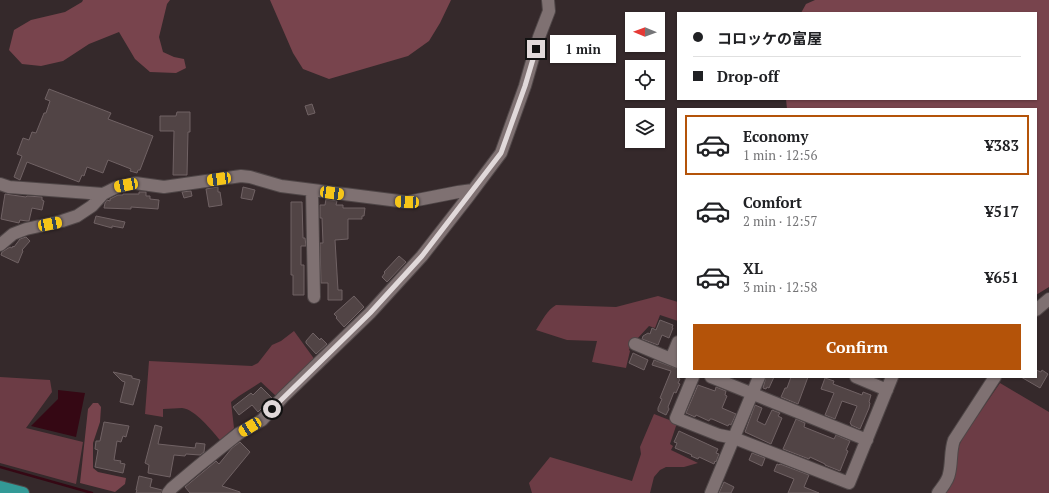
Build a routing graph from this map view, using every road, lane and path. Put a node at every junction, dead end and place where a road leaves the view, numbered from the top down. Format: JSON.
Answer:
{"nodes":[{"id":1,"x":548,"y":0,"type":"edge"},
{"id":2,"x":0,"y":184,"type":"edge"},
{"id":3,"x":312,"y":190,"type":"junction"},
{"id":4,"x":473,"y":190,"type":"junction"},
{"id":5,"x":103,"y":194,"type":"junction"},
{"id":6,"x":0,"y":245,"type":"edge"},
{"id":7,"x":314,"y":297,"type":"dead end"},
{"id":8,"x":1049,"y":299,"type":"edge"},
{"id":9,"x":1037,"y":309,"type":"edge"},
{"id":10,"x":635,"y":344,"type":"dead end"},
{"id":11,"x":677,"y":348,"type":"edge"},
{"id":12,"x":675,"y":361,"type":"edge"},
{"id":13,"x":693,"y":378,"type":"edge"},
{"id":14,"x":713,"y":378,"type":"edge"},
{"id":15,"x":759,"y":378,"type":"edge"},
{"id":16,"x":858,"y":378,"type":"edge"},
{"id":17,"x":892,"y":378,"type":"edge"},
{"id":18,"x":994,"y":378,"type":"edge"},
{"id":19,"x":887,"y":390,"type":"junction"},
{"id":20,"x":752,"y":394,"type":"junction"},
{"id":21,"x":734,"y":438,"type":"junction"},
{"id":22,"x":867,"y":440,"type":"junction"},
{"id":23,"x":0,"y":487,"type":"edge"},
{"id":24,"x":23,"y":493,"type":"edge"},
{"id":25,"x":168,"y":493,"type":"edge"},
{"id":26,"x":711,"y":493,"type":"edge"},
{"id":27,"x":938,"y":493,"type":"edge"}],
"edges":[{"from":1,"to":4,"type":"street"},
{"from":2,"to":5,"type":"street"},
{"from":3,"to":4,"type":"street"},
{"from":3,"to":5,"type":"street"},
{"from":3,"to":7,"type":"street"},
{"from":4,"to":25,"type":"street"},
{"from":5,"to":6,"type":"street"},
{"from":8,"to":9,"type":"street"},
{"from":10,"to":12,"type":"street"},
{"from":11,"to":12,"type":"street"},
{"from":13,"to":21,"type":"street"},
{"from":14,"to":20,"type":"street"},
{"from":15,"to":20,"type":"street"},
{"from":16,"to":19,"type":"street"},
{"from":17,"to":19,"type":"street"},
{"from":18,"to":27,"type":"street"},
{"from":19,"to":22,"type":"street"},
{"from":20,"to":21,"type":"street"},
{"from":20,"to":22,"type":"street"},
{"from":21,"to":22,"type":"street"},
{"from":21,"to":26,"type":"street"},
{"from":23,"to":24,"type":"highway"}]}
